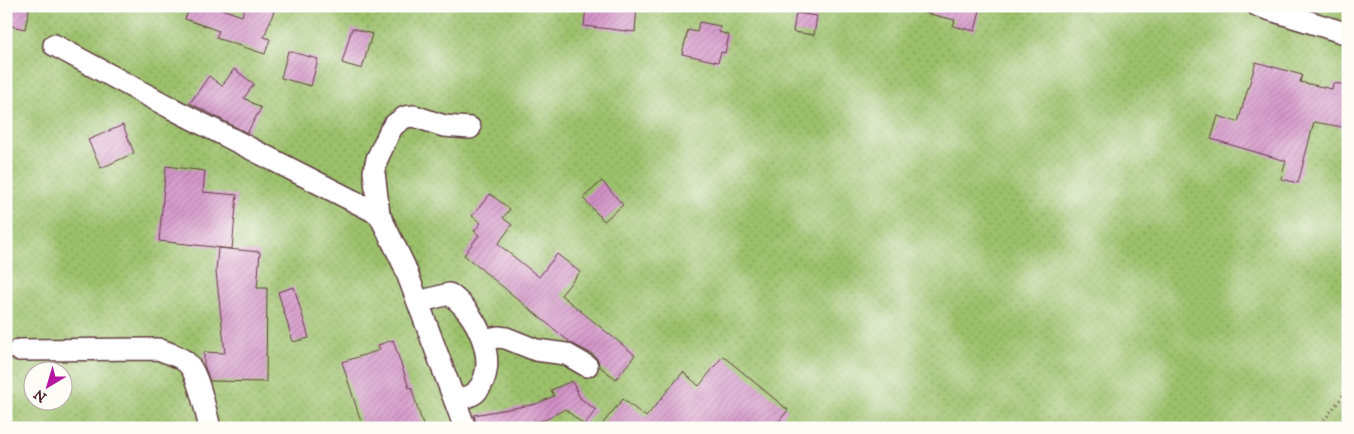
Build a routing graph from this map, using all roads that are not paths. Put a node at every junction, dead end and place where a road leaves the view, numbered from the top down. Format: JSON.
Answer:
{"nodes":[{"id":1,"x":1258,"y":6,"type":"edge"},
{"id":2,"x":1348,"y":34,"type":"edge"},
{"id":3,"x":54,"y":45,"type":"dead end"},
{"id":4,"x":470,"y":128,"type":"dead end"},
{"id":5,"x":379,"y":214,"type":"junction"},
{"id":6,"x":418,"y":302,"type":"junction"},
{"id":7,"x":483,"y":340,"type":"junction"},
{"id":8,"x":19,"y":350,"type":"dead end"},
{"id":9,"x":587,"y":366,"type":"dead end"},
{"id":10,"x":455,"y":400,"type":"junction"},
{"id":11,"x":210,"y":428,"type":"edge"},
{"id":12,"x":465,"y":428,"type":"edge"}],
"edges":[{"from":1,"to":2,"type":"street"},
{"from":3,"to":5,"type":"street"},
{"from":4,"to":5,"type":"street"},
{"from":5,"to":6,"type":"street"},
{"from":6,"to":7,"type":"street"},
{"from":6,"to":10,"type":"street"},
{"from":7,"to":9,"type":"street"},
{"from":7,"to":10,"type":"street"},
{"from":8,"to":11,"type":"street"},
{"from":10,"to":12,"type":"street"}]}
